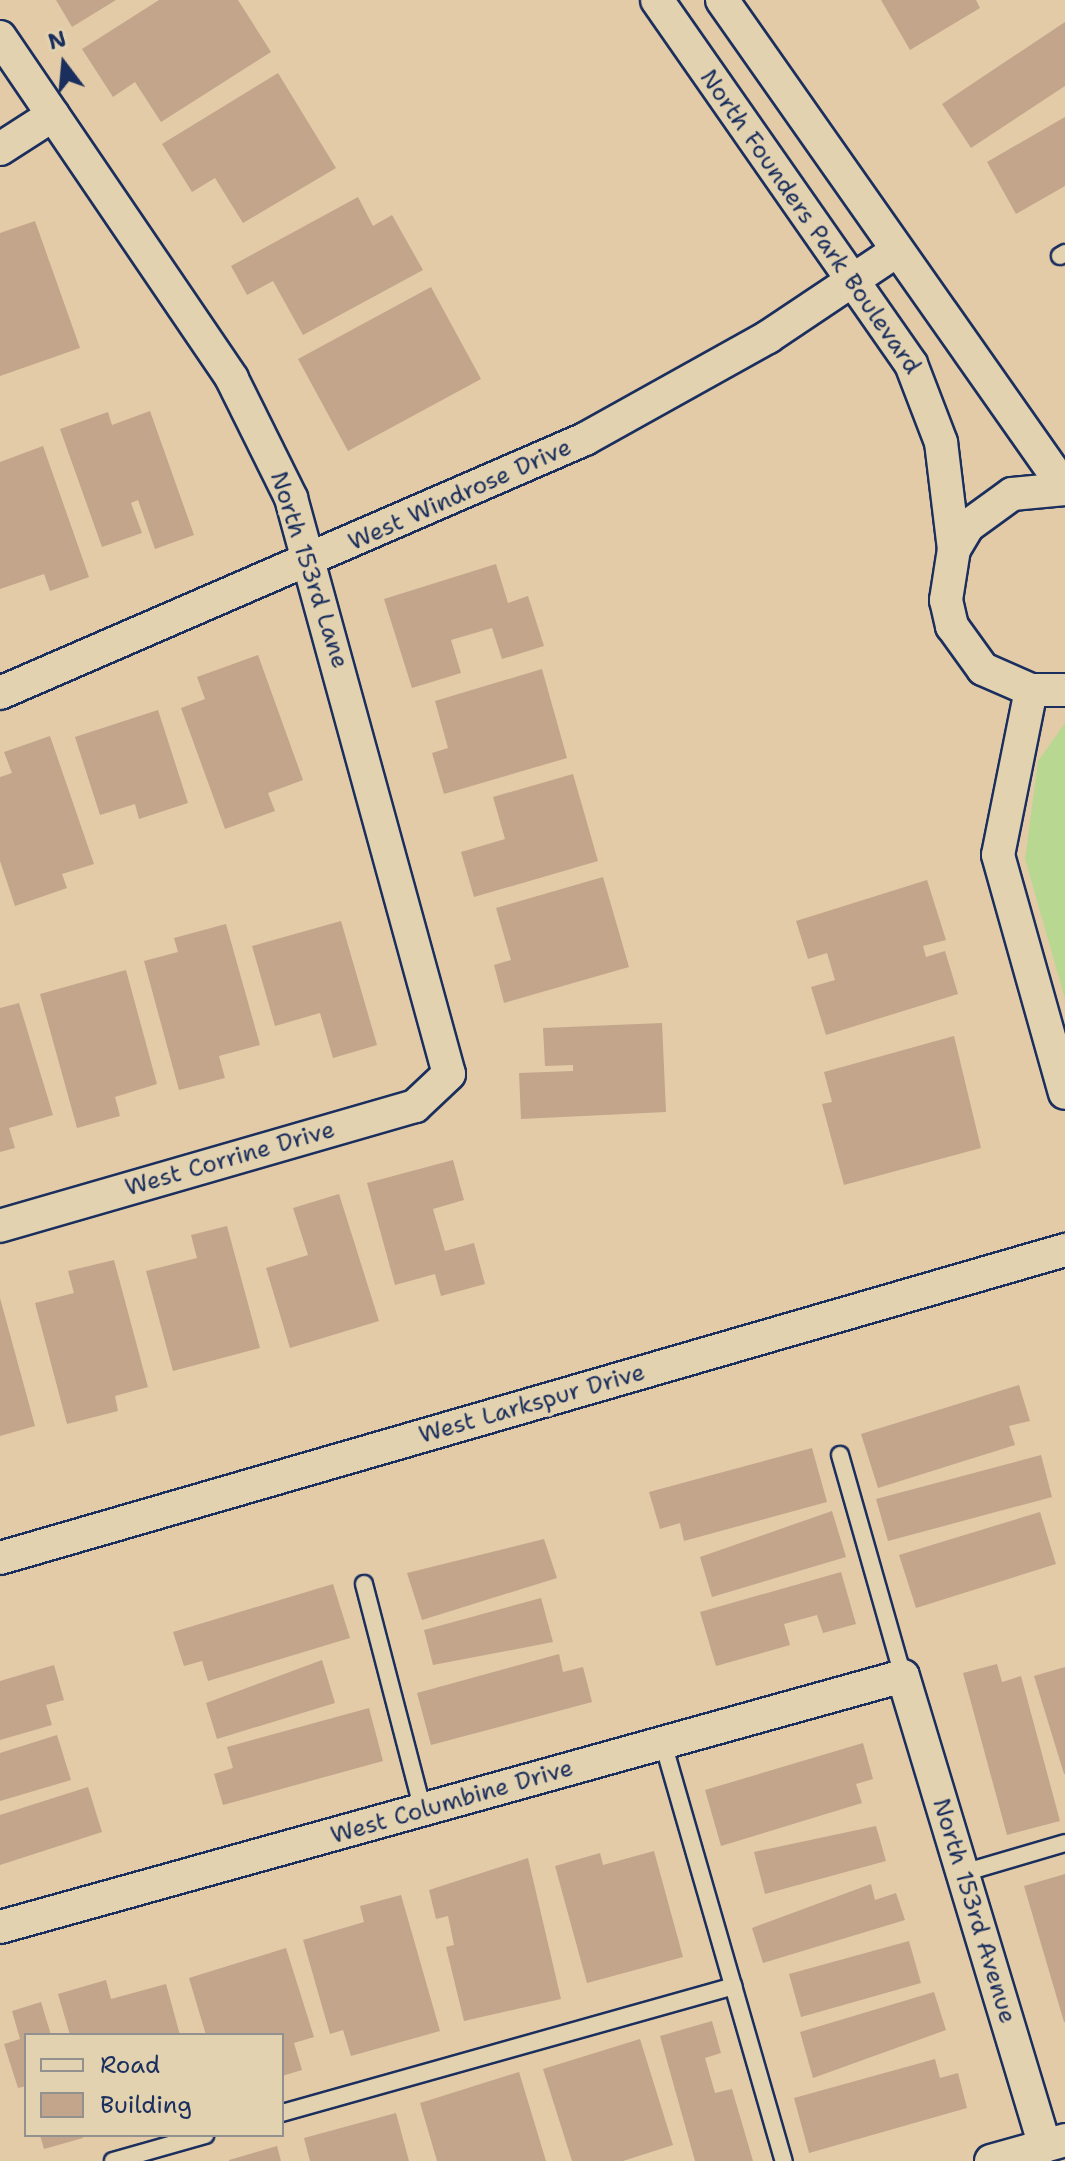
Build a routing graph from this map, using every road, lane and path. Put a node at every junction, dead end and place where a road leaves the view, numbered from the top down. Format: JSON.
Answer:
{"nodes":[{"id":1,"x":657,"y":0,"type":"edge"},
{"id":2,"x":722,"y":0,"type":"edge"},
{"id":3,"x":0,"y":37,"type":"edge"},
{"id":4,"x":53,"y":115,"type":"junction"},
{"id":5,"x":0,"y":149,"type":"edge"},
{"id":6,"x":895,"y":252,"type":"junction"},
{"id":7,"x":850,"y":283,"type":"junction"},
{"id":8,"x":1065,"y":488,"type":"edge"},
{"id":9,"x":954,"y":549,"type":"junction"},
{"id":10,"x":312,"y":562,"type":"junction"},
{"id":11,"x":1031,"y":690,"type":"junction"},
{"id":12,"x":1065,"y":690,"type":"edge"},
{"id":13,"x":0,"y":693,"type":"edge"},
{"id":14,"x":449,"y":1074,"type":"joint"},
{"id":15,"x":1065,"y":1093,"type":"edge"},
{"id":16,"x":0,"y":1226,"type":"edge"},
{"id":17,"x":1065,"y":1250,"type":"edge"},
{"id":18,"x":840,"y":1455,"type":"dead end"},
{"id":19,"x":0,"y":1558,"type":"edge"},
{"id":20,"x":364,"y":1584,"type":"dead end"},
{"id":21,"x":903,"y":1676,"type":"junction"},
{"id":22,"x":663,"y":1743,"type":"junction"},
{"id":23,"x":423,"y":1810,"type":"junction"},
{"id":24,"x":1065,"y":1843,"type":"edge"},
{"id":25,"x":963,"y":1873,"type":"junction"},
{"id":26,"x":0,"y":1927,"type":"edge"},
{"id":27,"x":733,"y":1986,"type":"junction"},
{"id":28,"x":284,"y":2112,"type":"edge"},
{"id":29,"x":198,"y":2137,"type":"edge"},
{"id":30,"x":1055,"y":2143,"type":"edge"},
{"id":31,"x":113,"y":2161,"type":"edge"},
{"id":32,"x":784,"y":2161,"type":"edge"},
{"id":33,"x":991,"y":2161,"type":"edge"}],
"edges":[{"from":1,"to":7,"type":"street","name":"North Founders Park Boulevard"},
{"from":2,"to":6,"type":"street"},
{"from":3,"to":4,"type":"street","name":"North 153rd Lane"},
{"from":4,"to":5,"type":"street"},
{"from":4,"to":10,"type":"street","name":"North 153rd Lane"},
{"from":6,"to":7,"type":"street","name":"West Windrose Drive"},
{"from":6,"to":8,"type":"street"},
{"from":7,"to":9,"type":"street","name":"North Founders Park Boulevard"},
{"from":7,"to":10,"type":"street","name":"West Windrose Drive"},
{"from":8,"to":9,"type":"street"},
{"from":9,"to":11,"type":"street","name":"North Founders Park Boulevard"},
{"from":10,"to":13,"type":"street","name":"West Windrose Drive"},
{"from":10,"to":14,"type":"street","name":"North 153rd Lane"},
{"from":11,"to":12,"type":"street"},
{"from":11,"to":15,"type":"street"},
{"from":14,"to":16,"type":"street","name":"West Corrine Drive"},
{"from":17,"to":19,"type":"street","name":"West Larkspur Drive"},
{"from":18,"to":21,"type":"lane"},
{"from":20,"to":23,"type":"lane"},
{"from":21,"to":22,"type":"street","name":"West Columbine Drive"},
{"from":21,"to":25,"type":"street","name":"North 153rd Avenue"},
{"from":22,"to":23,"type":"street","name":"West Columbine Drive"},
{"from":22,"to":27,"type":"lane"},
{"from":23,"to":26,"type":"street","name":"West Columbine Drive"},
{"from":24,"to":25,"type":"lane"},
{"from":25,"to":30,"type":"street","name":"North 153rd Avenue"},
{"from":27,"to":28,"type":"lane"},
{"from":27,"to":32,"type":"lane"},
{"from":29,"to":31,"type":"lane"},
{"from":30,"to":33,"type":"street"}]}
